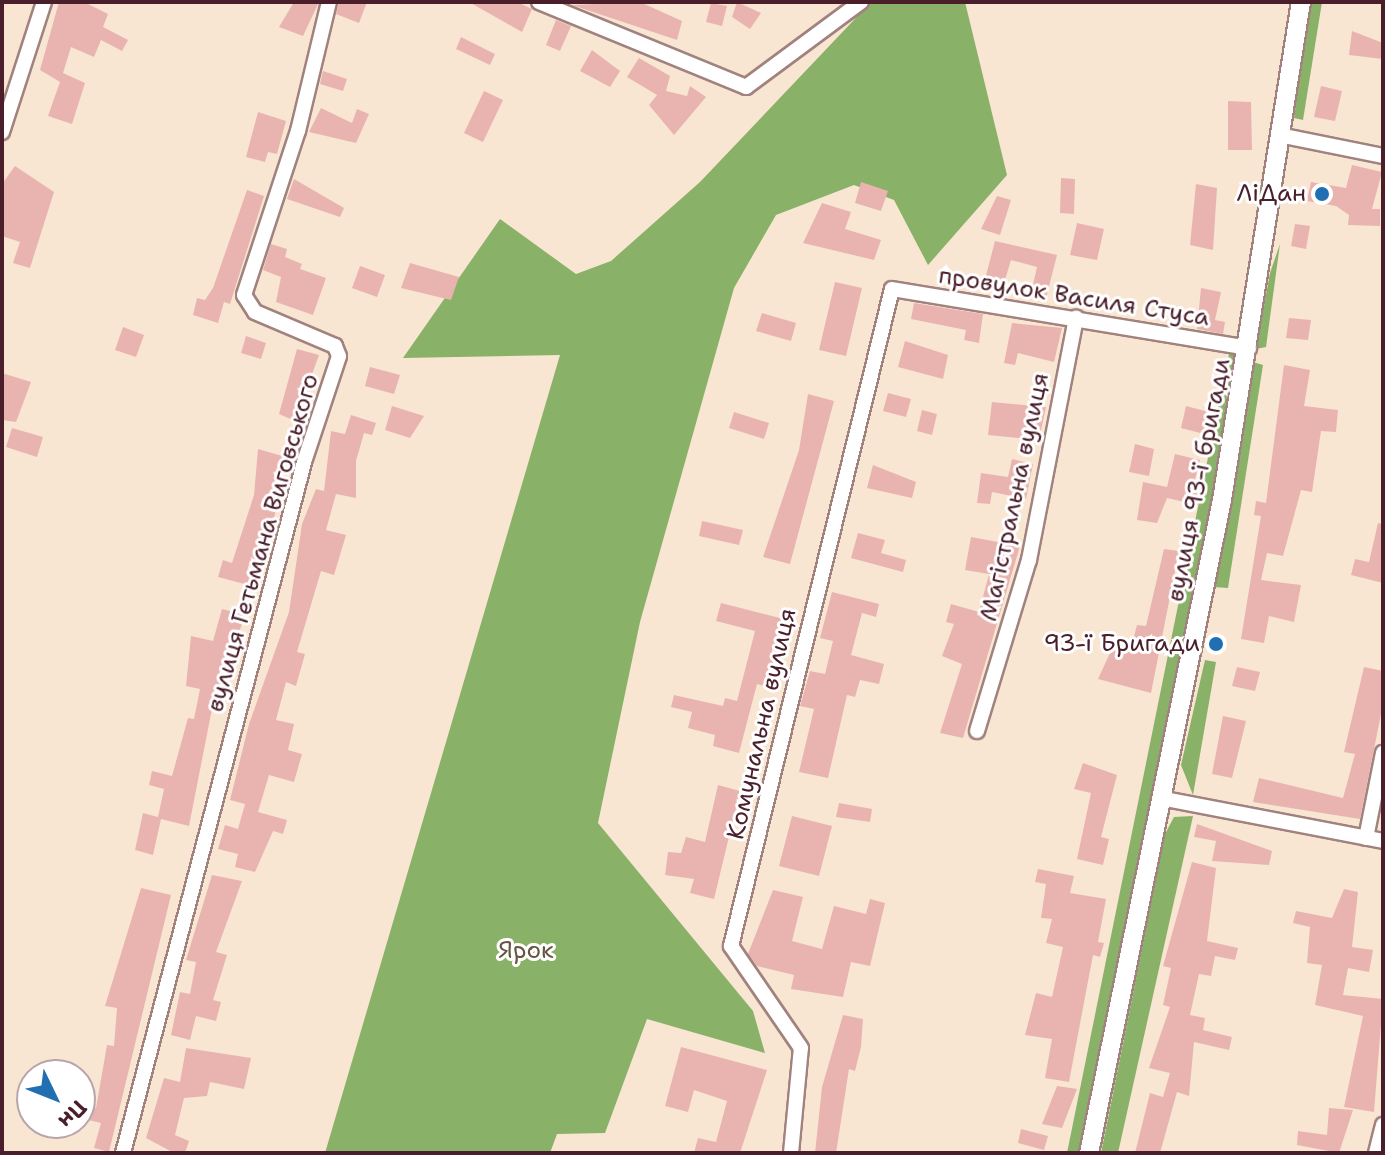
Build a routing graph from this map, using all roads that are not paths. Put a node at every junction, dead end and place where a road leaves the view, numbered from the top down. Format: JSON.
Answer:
{"nodes":[{"id":1,"x":44,"y":2,"type":"edge"},
{"id":2,"x":329,"y":2,"type":"edge"},
{"id":3,"x":539,"y":2,"type":"edge"},
{"id":4,"x":861,"y":2,"type":"edge"},
{"id":5,"x":1301,"y":2,"type":"edge"},
{"id":6,"x":2,"y":132,"type":"edge"},
{"id":7,"x":1284,"y":136,"type":"junction"},
{"id":8,"x":1383,"y":156,"type":"edge"},
{"id":9,"x":892,"y":289,"type":"joint"},
{"id":10,"x":1076,"y":318,"type":"junction"},
{"id":11,"x":1249,"y":348,"type":"junction"},
{"id":12,"x":977,"y":731,"type":"dead end"},
{"id":13,"x":1383,"y":753,"type":"edge"},
{"id":14,"x":1160,"y":798,"type":"junction"},
{"id":15,"x":1366,"y":838,"type":"junction"},
{"id":16,"x":1383,"y":841,"type":"edge"},
{"id":17,"x":1383,"y":1125,"type":"edge"},
{"id":18,"x":123,"y":1153,"type":"edge"},
{"id":19,"x":791,"y":1153,"type":"edge"},
{"id":20,"x":1089,"y":1153,"type":"edge"},
{"id":21,"x":1376,"y":1153,"type":"edge"}],
"edges":[{"from":1,"to":6,"type":"street"},
{"from":2,"to":18,"type":"street","name":"вулиця Гетьмана Виговського"},
{"from":3,"to":4,"type":"street"},
{"from":5,"to":7,"type":"main road","name":"вулиця 93-ї бригади"},
{"from":7,"to":8,"type":"street"},
{"from":7,"to":11,"type":"main road","name":"вулиця 93-ї бригади"},
{"from":9,"to":10,"type":"street","name":"провулок Василя Стуса"},
{"from":9,"to":19,"type":"street","name":"Комунальна вулиця"},
{"from":10,"to":11,"type":"street","name":"провулок Василя Стуса"},
{"from":10,"to":12,"type":"street","name":"Магістральна вулиця"},
{"from":11,"to":14,"type":"main road","name":"вулиця 93-ї бригади"},
{"from":13,"to":15,"type":"street"},
{"from":14,"to":15,"type":"street"},
{"from":14,"to":20,"type":"main road","name":"вулиця 93-ї бригади"},
{"from":15,"to":16,"type":"street"},
{"from":17,"to":21,"type":"street"}]}
